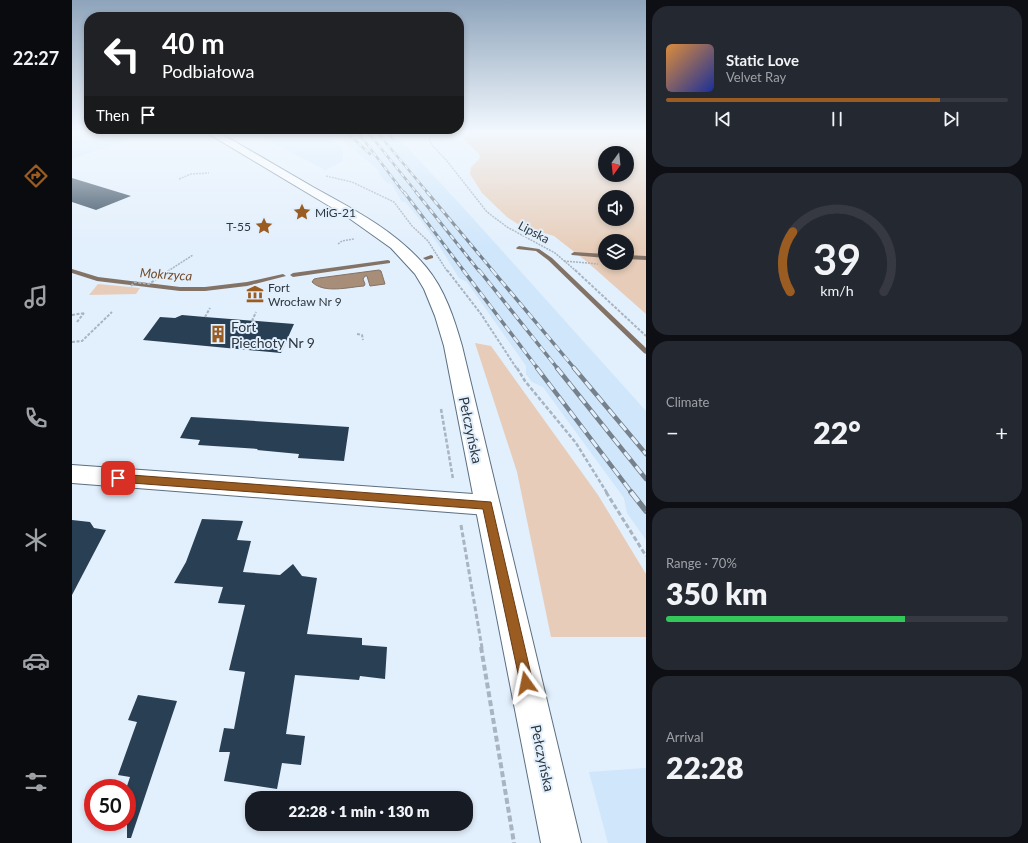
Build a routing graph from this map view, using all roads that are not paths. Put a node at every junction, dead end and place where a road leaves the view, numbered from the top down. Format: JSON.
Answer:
{"nodes":[{"id":1,"x":275,"y":170,"type":"edge"},
{"id":2,"x":72,"y":474,"type":"edge"},
{"id":3,"x":472,"y":504,"type":"junction"},
{"id":4,"x":561,"y":843,"type":"edge"}],
"edges":[{"from":1,"to":3,"type":"main road","name":"Pełczyńska"},
{"from":2,"to":3,"type":"main road"},
{"from":3,"to":4,"type":"main road","name":"Pełczyńska"}]}
